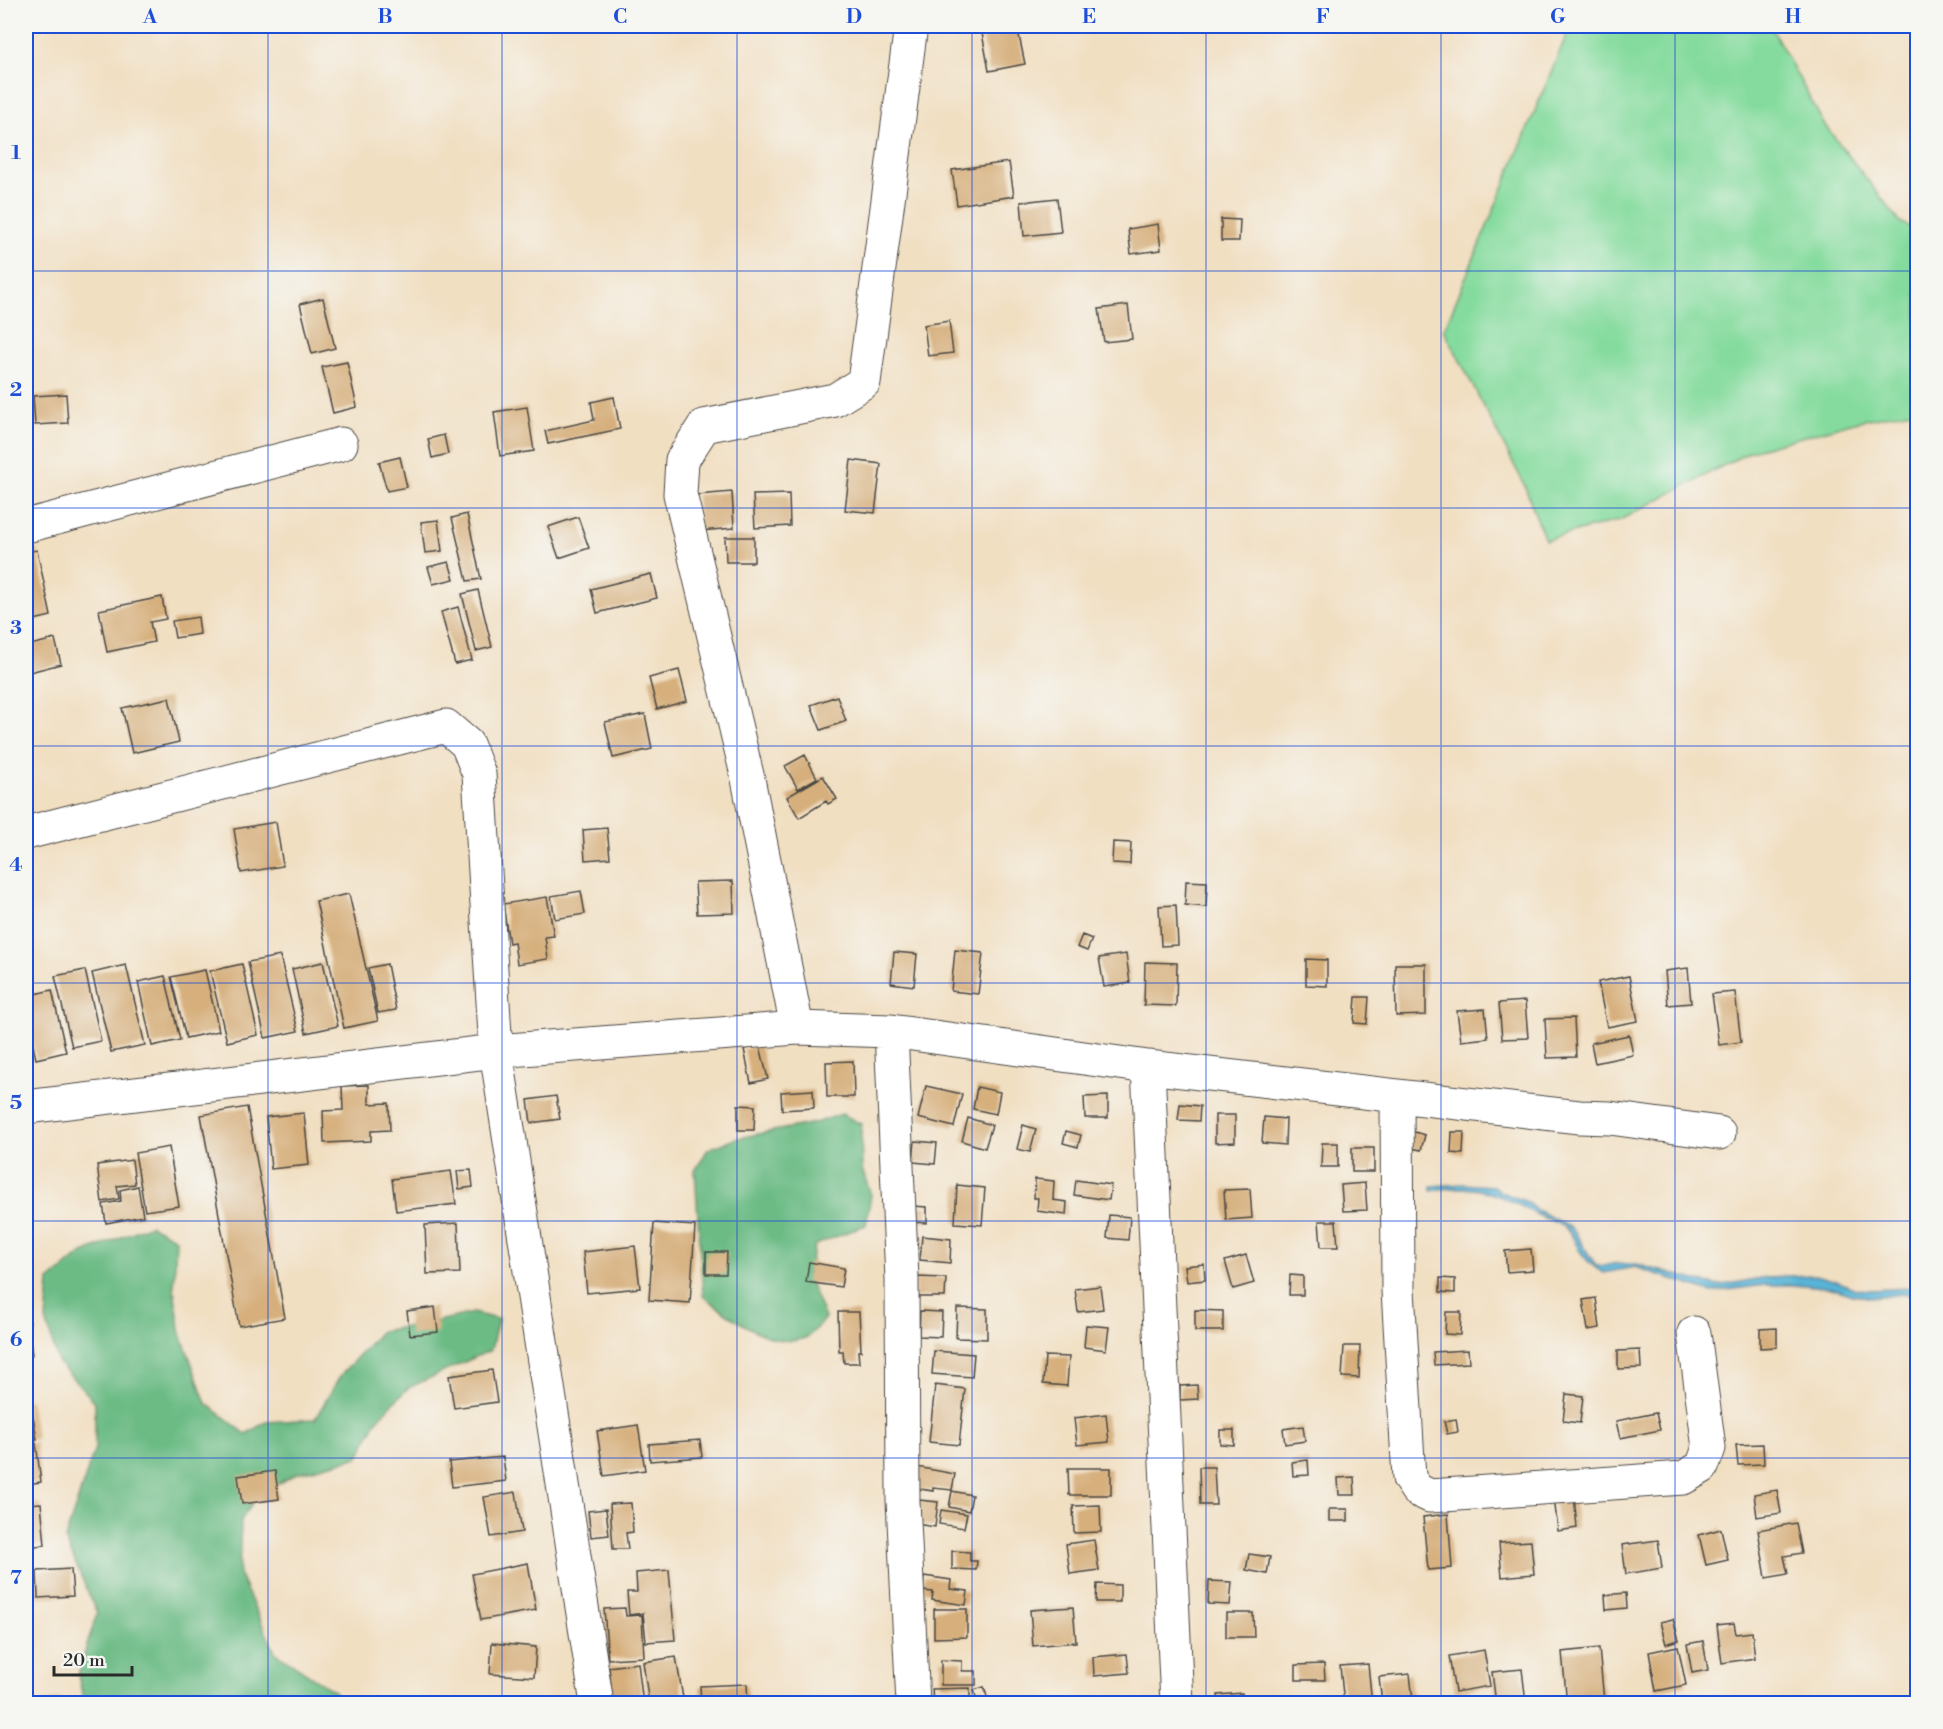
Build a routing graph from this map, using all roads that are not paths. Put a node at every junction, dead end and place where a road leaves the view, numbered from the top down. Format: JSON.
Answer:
{"nodes":[{"id":1,"x":911,"y":26,"type":"edge"},
{"id":2,"x":341,"y":444,"type":"dead end"},
{"id":3,"x":26,"y":526,"type":"edge"},
{"id":4,"x":26,"y":832,"type":"edge"},
{"id":5,"x":796,"y":1028,"type":"junction"},
{"id":6,"x":891,"y":1030,"type":"junction"},
{"id":7,"x":496,"y":1051,"type":"junction"},
{"id":8,"x":1148,"y":1067,"type":"junction"},
{"id":9,"x":1397,"y":1097,"type":"junction"},
{"id":10,"x":26,"y":1107,"type":"edge"},
{"id":11,"x":1719,"y":1133,"type":"dead end"},
{"id":12,"x":1694,"y":1333,"type":"dead end"},
{"id":13,"x":597,"y":1704,"type":"edge"},
{"id":14,"x":913,"y":1704,"type":"edge"},
{"id":15,"x":1177,"y":1704,"type":"edge"}],
"edges":[{"from":1,"to":5,"type":"street"},
{"from":2,"to":3,"type":"street"},
{"from":4,"to":7,"type":"street"},
{"from":5,"to":6,"type":"street"},
{"from":5,"to":7,"type":"street"},
{"from":6,"to":8,"type":"street"},
{"from":6,"to":14,"type":"street"},
{"from":7,"to":10,"type":"street"},
{"from":7,"to":13,"type":"street"},
{"from":8,"to":9,"type":"street"},
{"from":8,"to":15,"type":"street"},
{"from":9,"to":11,"type":"street"},
{"from":9,"to":12,"type":"street"}]}
